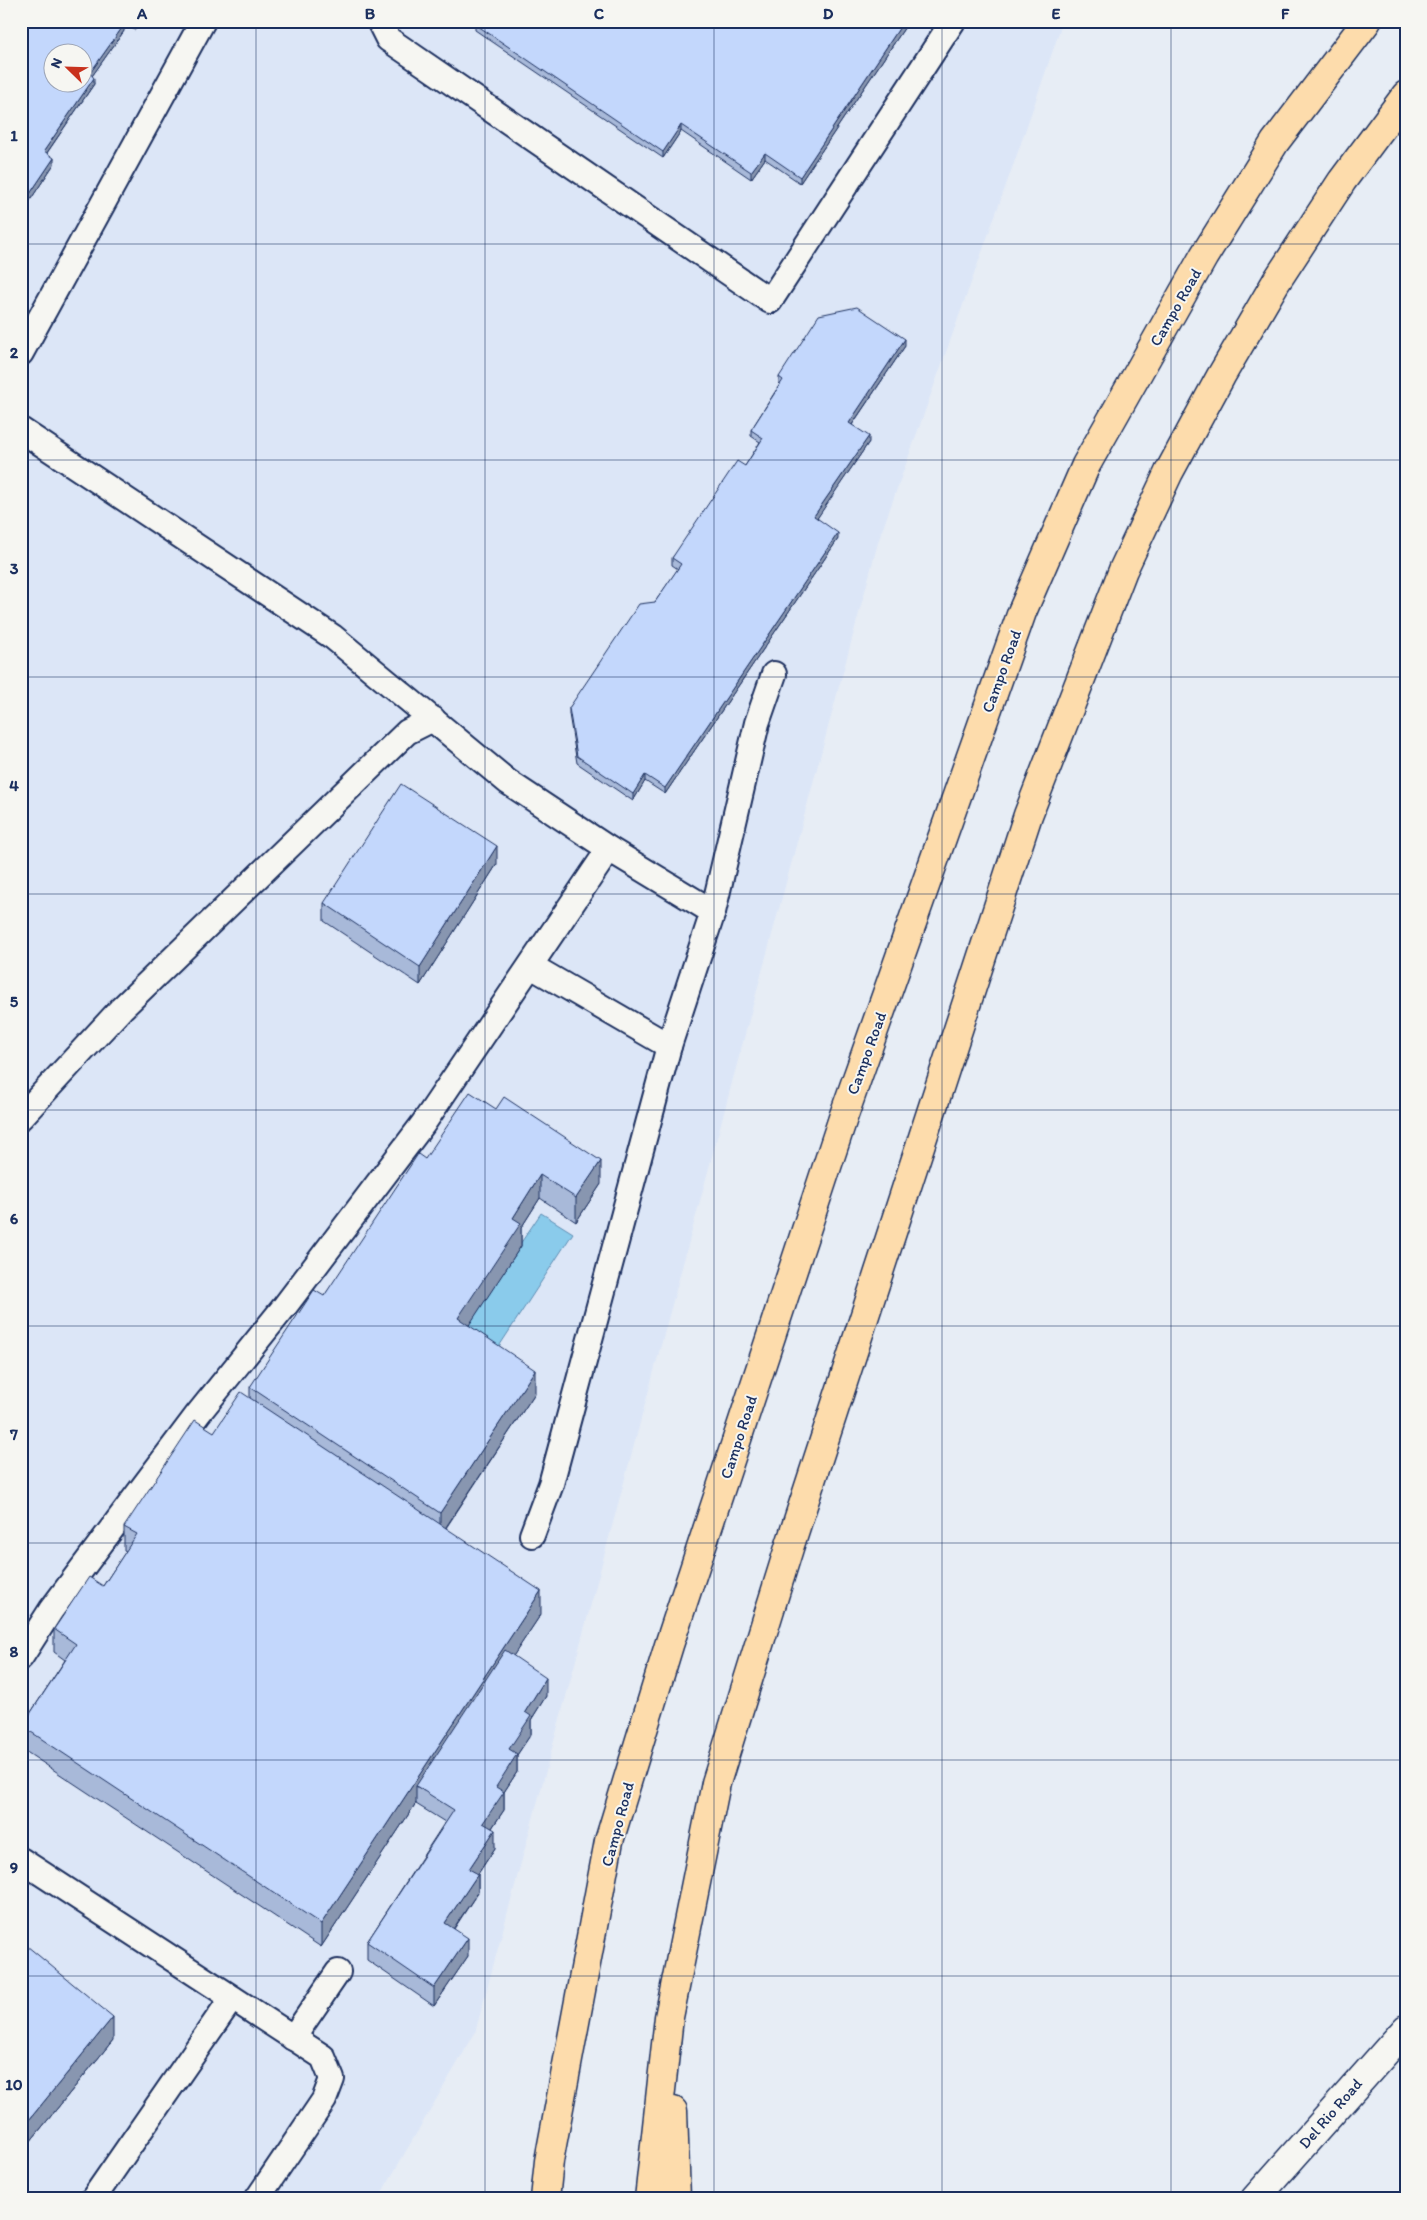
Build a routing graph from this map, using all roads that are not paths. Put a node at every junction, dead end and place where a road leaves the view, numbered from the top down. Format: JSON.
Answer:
{"nodes":[{"id":1,"x":203,"y":21,"type":"edge"},
{"id":2,"x":380,"y":21,"type":"edge"},
{"id":3,"x":953,"y":21,"type":"edge"},
{"id":4,"x":1367,"y":21,"type":"edge"},
{"id":5,"x":1406,"y":95,"type":"edge"},
{"id":6,"x":21,"y":354,"type":"edge"},
{"id":7,"x":21,"y":430,"type":"edge"},
{"id":8,"x":774,"y":674,"type":"dead end"},
{"id":9,"x":433,"y":719,"type":"junction"},
{"id":10,"x":609,"y":849,"type":"junction"},
{"id":11,"x":713,"y":912,"type":"junction"},
{"id":12,"x":531,"y":966,"type":"junction"},
{"id":13,"x":669,"y":1046,"type":"junction"},
{"id":14,"x":21,"y":1117,"type":"edge"},
{"id":15,"x":532,"y":1535,"type":"dead end"},
{"id":16,"x":21,"y":1657,"type":"edge"},
{"id":17,"x":21,"y":1860,"type":"edge"},
{"id":18,"x":338,"y":1972,"type":"dead end"},
{"id":19,"x":232,"y":1998,"type":"junction"},
{"id":20,"x":669,"y":2017,"type":"junction"},
{"id":21,"x":1406,"y":2028,"type":"edge"},
{"id":22,"x":293,"y":2038,"type":"junction"},
{"id":23,"x":549,"y":2161,"type":"junction"},
{"id":24,"x":93,"y":2199,"type":"edge"},
{"id":25,"x":257,"y":2199,"type":"edge"},
{"id":26,"x":534,"y":2199,"type":"edge"},
{"id":27,"x":545,"y":2199,"type":"edge"},
{"id":28,"x":649,"y":2199,"type":"edge"},
{"id":29,"x":676,"y":2199,"type":"edge"},
{"id":30,"x":1255,"y":2199,"type":"edge"}],
"edges":[{"from":1,"to":6,"type":"lane"},
{"from":2,"to":3,"type":"lane"},
{"from":4,"to":23,"type":"highway","name":"Campo Road"},
{"from":5,"to":20,"type":"highway"},
{"from":7,"to":9,"type":"lane"},
{"from":8,"to":11,"type":"lane"},
{"from":9,"to":10,"type":"lane"},
{"from":9,"to":14,"type":"lane"},
{"from":10,"to":11,"type":"lane"},
{"from":10,"to":12,"type":"lane"},
{"from":11,"to":13,"type":"lane"},
{"from":12,"to":13,"type":"lane"},
{"from":12,"to":16,"type":"lane"},
{"from":13,"to":15,"type":"lane"},
{"from":17,"to":19,"type":"lane"},
{"from":18,"to":22,"type":"lane"},
{"from":19,"to":22,"type":"lane"},
{"from":19,"to":24,"type":"lane"},
{"from":20,"to":28,"type":"highway"},
{"from":20,"to":29,"type":"highway"},
{"from":21,"to":30,"type":"main road","name":"Del Rio Road"},
{"from":22,"to":25,"type":"lane"},
{"from":23,"to":26,"type":"highway"},
{"from":23,"to":27,"type":"highway"}]}
